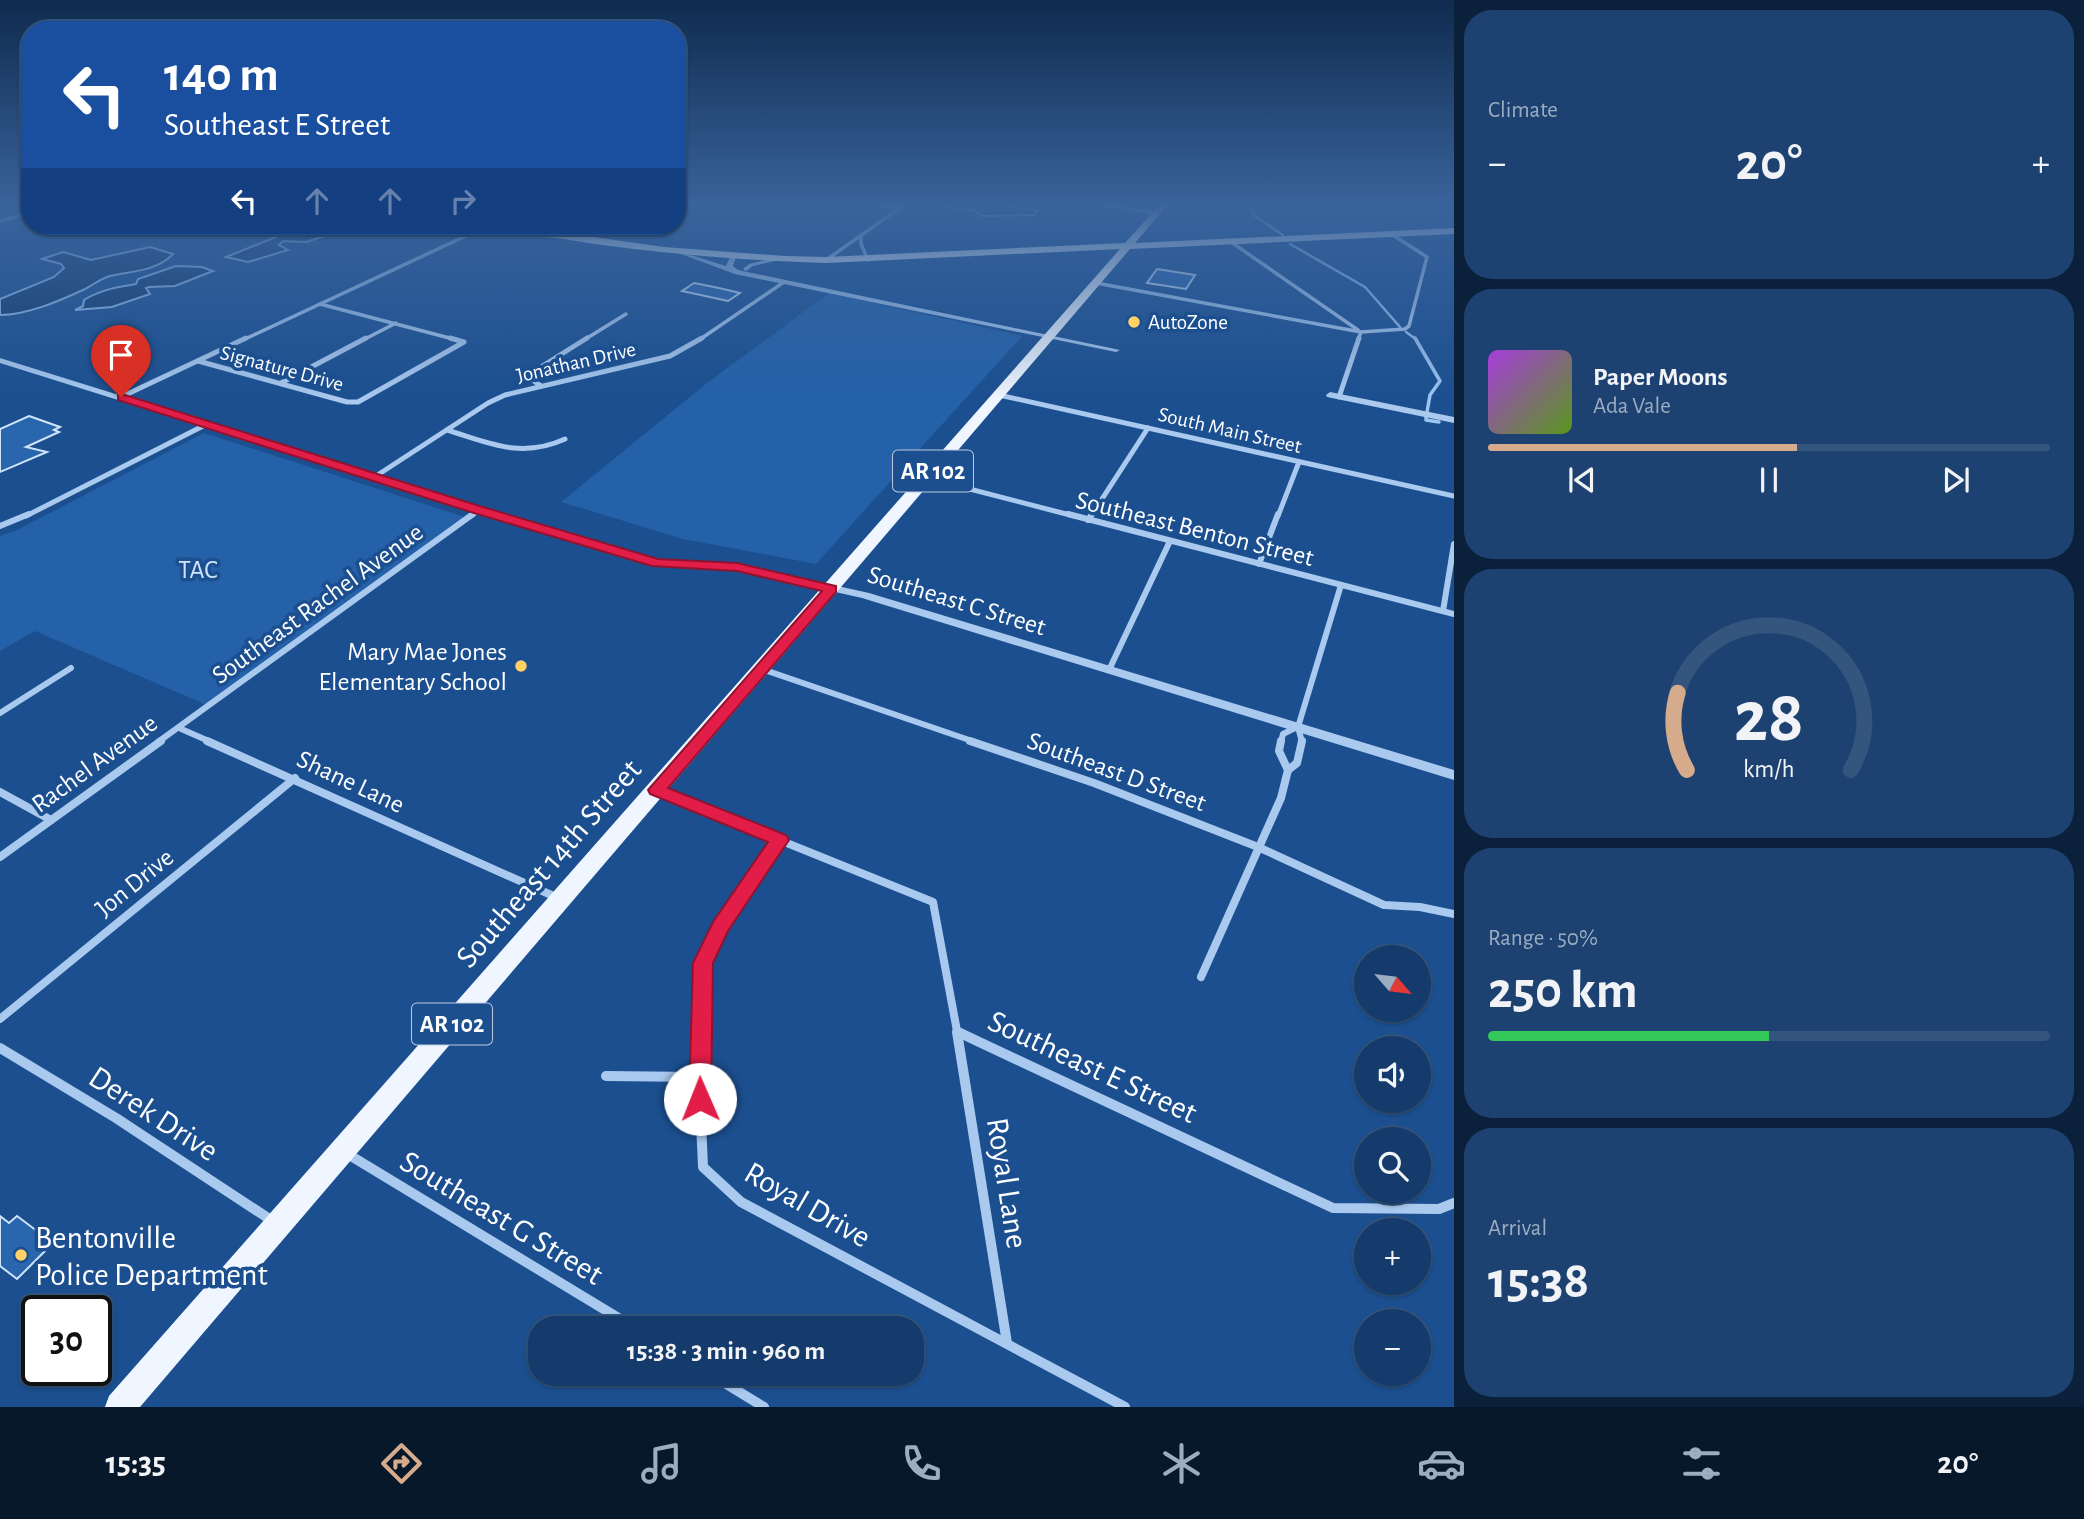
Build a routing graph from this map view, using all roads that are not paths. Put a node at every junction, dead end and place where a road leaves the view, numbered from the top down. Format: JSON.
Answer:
{"nodes":[{"id":1,"x":396,"y":269,"type":"edge"},
{"id":2,"x":727,"y":269,"type":"edge"},
{"id":3,"x":732,"y":269,"type":"edge"},
{"id":4,"x":746,"y":269,"type":"edge"},
{"id":5,"x":1108,"y":269,"type":"edge"},
{"id":6,"x":1272,"y":269,"type":"edge"},
{"id":7,"x":1424,"y":269,"type":"edge"},
{"id":8,"x":736,"y":272,"type":"junction"},
{"id":9,"x":766,"y":278,"type":"junction"},
{"id":10,"x":784,"y":282,"type":"junction"},
{"id":11,"x":1096,"y":283,"type":"junction"},
{"id":12,"x":320,"y":304,"type":"junction"},
{"id":13,"x":626,"y":314,"type":"dead end"},
{"id":14,"x":397,"y":323,"type":"junction"},
{"id":15,"x":1361,"y":332,"type":"junction"},
{"id":16,"x":1050,"y":335,"type":"junction"},
{"id":17,"x":1116,"y":350,"type":"dead end"},
{"id":18,"x":0,"y":360,"type":"edge"},
{"id":19,"x":198,"y":362,"type":"junction"},
{"id":20,"x":281,"y":383,"type":"junction"},
{"id":21,"x":541,"y":386,"type":"junction"},
{"id":22,"x":999,"y":395,"type":"junction"},
{"id":23,"x":1335,"y":396,"type":"joint"},
{"id":24,"x":121,"y":397,"type":"junction"},
{"id":25,"x":1454,"y":420,"type":"edge"},
{"id":26,"x":207,"y":424,"type":"junction"},
{"id":27,"x":1148,"y":428,"type":"junction"},
{"id":28,"x":447,"y":430,"type":"junction"},
{"id":29,"x":565,"y":439,"type":"dead end"},
{"id":30,"x":1298,"y":462,"type":"junction"},
{"id":31,"x":376,"y":476,"type":"junction"},
{"id":32,"x":927,"y":478,"type":"junction"},
{"id":33,"x":1454,"y":496,"type":"edge"},
{"id":34,"x":478,"y":510,"type":"junction"},
{"id":35,"x":1088,"y":520,"type":"junction"},
{"id":36,"x":0,"y":526,"type":"edge"},
{"id":37,"x":1170,"y":541,"type":"junction"},
{"id":38,"x":1454,"y":544,"type":"edge"},
{"id":39,"x":1259,"y":564,"type":"junction"},
{"id":40,"x":1341,"y":585,"type":"junction"},
{"id":41,"x":831,"y":589,"type":"junction"},
{"id":42,"x":1443,"y":611,"type":"junction"},
{"id":43,"x":1454,"y":614,"type":"edge"},
{"id":44,"x":71,"y":668,"type":"dead end"},
{"id":45,"x":762,"y":669,"type":"junction"},
{"id":46,"x":1110,"y":670,"type":"junction"},
{"id":47,"x":0,"y":713,"type":"edge"},
{"id":48,"x":1298,"y":727,"type":"junction"},
{"id":49,"x":179,"y":728,"type":"junction"},
{"id":50,"x":1288,"y":769,"type":"junction"},
{"id":51,"x":1454,"y":775,"type":"edge"},
{"id":52,"x":295,"y":778,"type":"junction"},
{"id":53,"x":656,"y":790,"type":"junction"},
{"id":54,"x":0,"y":792,"type":"edge"},
{"id":55,"x":51,"y":820,"type":"junction"},
{"id":56,"x":780,"y":840,"type":"junction"},
{"id":57,"x":1258,"y":847,"type":"junction"},
{"id":58,"x":0,"y":857,"type":"edge"},
{"id":59,"x":560,"y":899,"type":"junction"},
{"id":60,"x":1454,"y":914,"type":"edge"},
{"id":61,"x":1201,"y":977,"type":"dead end"},
{"id":62,"x":0,"y":1019,"type":"edge"},
{"id":63,"x":957,"y":1031,"type":"junction"},
{"id":64,"x":0,"y":1048,"type":"edge"},
{"id":65,"x":606,"y":1076,"type":"dead end"},
{"id":66,"x":699,"y":1077,"type":"junction"},
{"id":67,"x":343,"y":1150,"type":"junction"},
{"id":68,"x":1454,"y":1203,"type":"edge"},
{"id":69,"x":278,"y":1225,"type":"junction"},
{"id":70,"x":615,"y":1316,"type":"edge"},
{"id":71,"x":1007,"y":1343,"type":"junction"},
{"id":72,"x":730,"y":1386,"type":"edge"},
{"id":73,"x":120,"y":1407,"type":"edge"},
{"id":74,"x":764,"y":1407,"type":"edge"},
{"id":75,"x":1125,"y":1407,"type":"edge"}],
"edges":[{"from":1,"to":12,"type":"street"},
{"from":2,"to":8,"type":"street"},
{"from":3,"to":8,"type":"street"},
{"from":4,"to":9,"type":"street"},
{"from":5,"to":11,"type":"main road","number":"AR 102"},
{"from":6,"to":15,"type":"street"},
{"from":7,"to":15,"type":"street"},
{"from":8,"to":9,"type":"street"},
{"from":9,"to":10,"type":"street"},
{"from":10,"to":16,"type":"street"},
{"from":10,"to":21,"type":"street","name":"Jonathan Drive"},
{"from":11,"to":15,"type":"street"},
{"from":11,"to":16,"type":"main road","number":"AR 102"},
{"from":12,"to":14,"type":"street"},
{"from":12,"to":19,"type":"street"},
{"from":13,"to":21,"type":"street"},
{"from":14,"to":20,"type":"street"},
{"from":14,"to":20,"type":"street","name":"Signature Drive"},
{"from":15,"to":23,"type":"street"},
{"from":16,"to":17,"type":"street"},
{"from":16,"to":22,"type":"main road","number":"AR 102"},
{"from":18,"to":24,"type":"street","name":"Southeast C Street"},
{"from":19,"to":20,"type":"street","name":"Signature Drive"},
{"from":19,"to":24,"type":"street"},
{"from":21,"to":28,"type":"street","name":"Jonathan Drive"},
{"from":22,"to":27,"type":"street","name":"South Main Street"},
{"from":22,"to":32,"type":"main road","name":"Southeast 14th Street","number":"AR 102"},
{"from":23,"to":25,"type":"street"},
{"from":24,"to":26,"type":"street","name":"Southeast C Street"},
{"from":26,"to":31,"type":"street","name":"Southeast C Street"},
{"from":26,"to":36,"type":"street"},
{"from":27,"to":30,"type":"street","name":"South Main Street"},
{"from":27,"to":35,"type":"street"},
{"from":28,"to":29,"type":"street"},
{"from":28,"to":31,"type":"street","name":"Jonathan Drive"},
{"from":30,"to":33,"type":"street","name":"South Main Street"},
{"from":30,"to":39,"type":"street"},
{"from":31,"to":34,"type":"street","name":"Southeast C Street"},
{"from":32,"to":35,"type":"street","name":"Southeast Benton Street"},
{"from":32,"to":41,"type":"main road","name":"Southeast 14th Street","number":"AR 102"},
{"from":34,"to":41,"type":"street","name":"Southeast C Street"},
{"from":34,"to":49,"type":"street","name":"Southeast Rachel Avenue"},
{"from":35,"to":37,"type":"street","name":"Southeast Benton Street"},
{"from":37,"to":39,"type":"street","name":"Southeast Benton Street"},
{"from":37,"to":46,"type":"street"},
{"from":38,"to":42,"type":"street"},
{"from":39,"to":40,"type":"street","name":"Southeast Benton Street"},
{"from":40,"to":42,"type":"street","name":"Southeast Benton Street"},
{"from":40,"to":48,"type":"street"},
{"from":41,"to":45,"type":"main road","name":"Southeast 14th Street","number":"AR 102"},
{"from":41,"to":46,"type":"street","name":"Southeast C Street"},
{"from":42,"to":43,"type":"street","name":"Southeast Benton Street"},
{"from":44,"to":47,"type":"street"},
{"from":45,"to":53,"type":"main road","name":"Southeast 14th Street","number":"AR 102"},
{"from":45,"to":57,"type":"street","name":"Southeast D Street"},
{"from":46,"to":48,"type":"street","name":"Southeast C Street"},
{"from":48,"to":50,"type":"street"},
{"from":48,"to":50,"type":"street"},
{"from":48,"to":51,"type":"street","name":"Southeast C Street"},
{"from":49,"to":52,"type":"street","name":"Shane Lane"},
{"from":49,"to":55,"type":"street","name":"Rachel Avenue"},
{"from":50,"to":57,"type":"street"},
{"from":52,"to":59,"type":"street","name":"Shane Lane"},
{"from":52,"to":62,"type":"street","name":"Jon Drive"},
{"from":53,"to":56,"type":"street","name":"Southeast E Street"},
{"from":53,"to":59,"type":"main road","name":"Southeast 14th Street","number":"AR 102"},
{"from":54,"to":55,"type":"street"},
{"from":55,"to":58,"type":"street","name":"Rachel Avenue"},
{"from":56,"to":63,"type":"street","name":"Southeast E Street"},
{"from":56,"to":66,"type":"street","name":"Royal Drive"},
{"from":57,"to":60,"type":"street","name":"Southeast D Street"},
{"from":57,"to":61,"type":"street"},
{"from":59,"to":67,"type":"main road","name":"Southeast 14th Street","number":"AR 102"},
{"from":63,"to":68,"type":"street","name":"Southeast E Street"},
{"from":63,"to":71,"type":"street","name":"Royal Lane"},
{"from":64,"to":69,"type":"street","name":"Derek Drive"},
{"from":65,"to":66,"type":"street"},
{"from":66,"to":71,"type":"street","name":"Royal Drive"},
{"from":67,"to":69,"type":"main road","name":"Southeast 14th Street","number":"AR 102"},
{"from":67,"to":70,"type":"street","name":"Southeast G Street"},
{"from":69,"to":73,"type":"main road","name":"Southeast 14th Street","number":"AR 102"},
{"from":71,"to":75,"type":"street","name":"Royal Drive"},
{"from":72,"to":74,"type":"street"}]}
